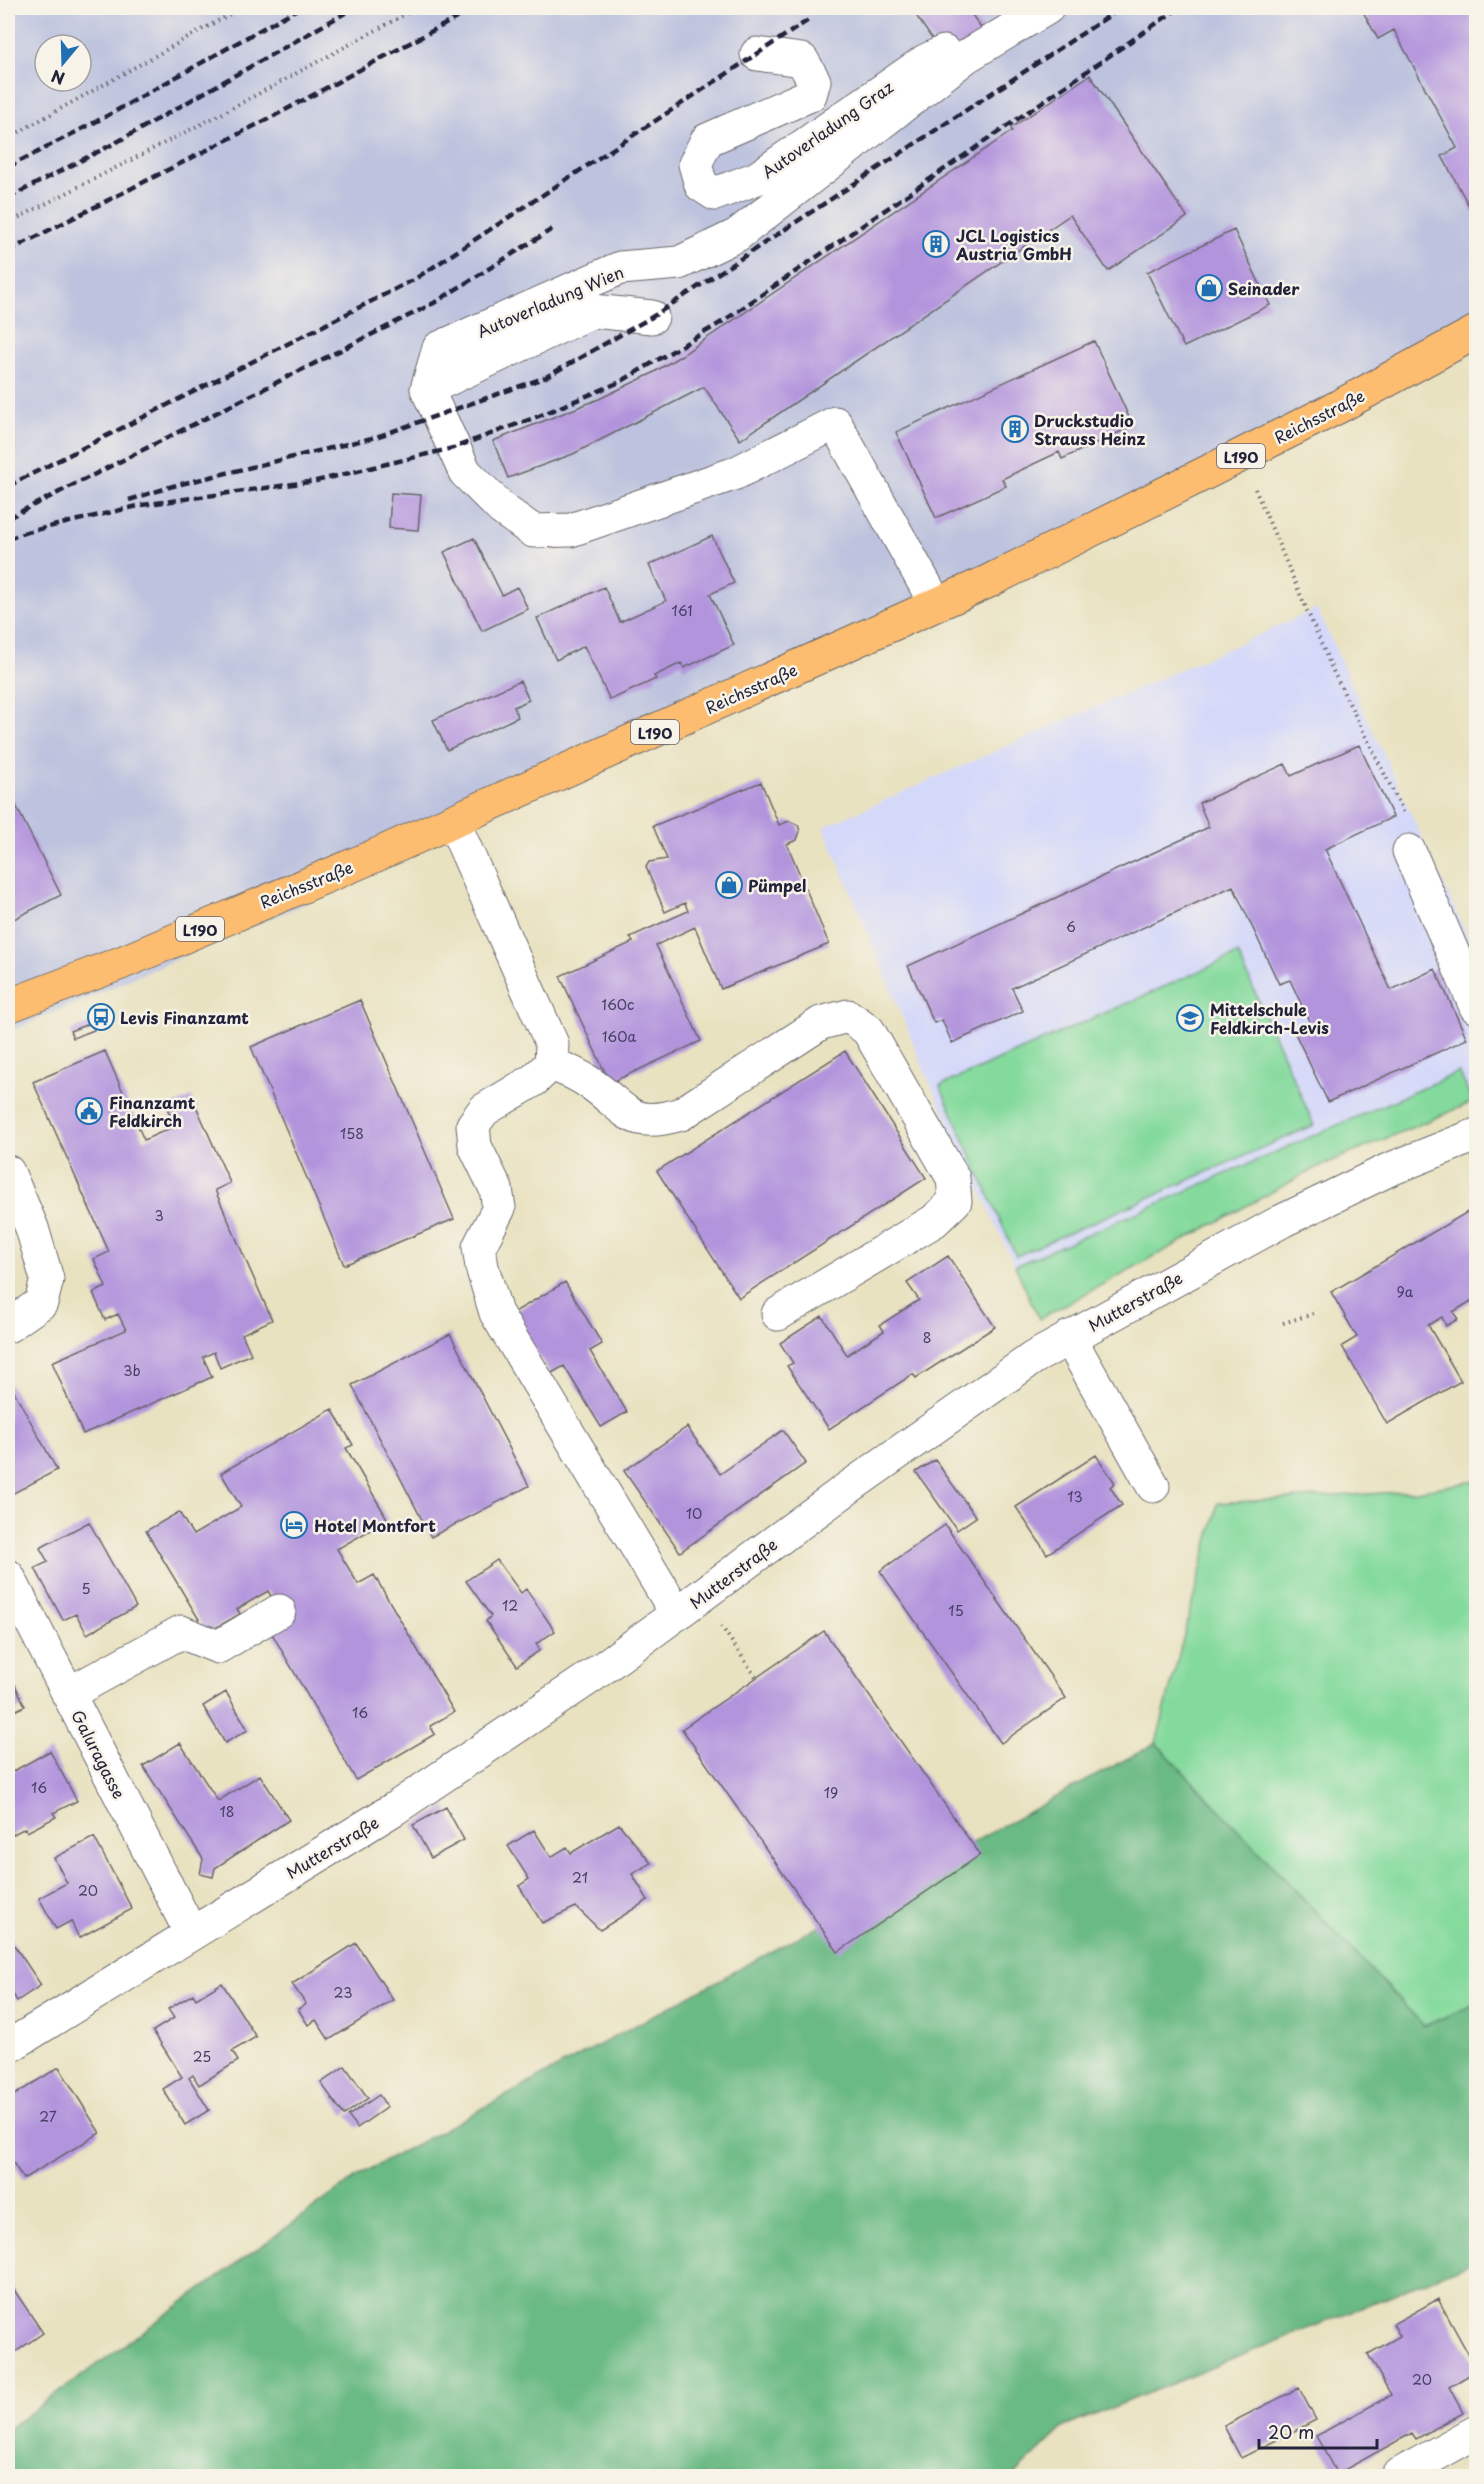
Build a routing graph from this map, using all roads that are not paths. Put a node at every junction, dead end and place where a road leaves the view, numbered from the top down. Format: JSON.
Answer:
{"nodes":[{"id":1,"x":1041,"y":8,"type":"edge"},
{"id":2,"x":1047,"y":8,"type":"edge"},
{"id":3,"x":757,"y":54,"type":"dead end"},
{"id":4,"x":652,"y":317,"type":"dead end"},
{"id":5,"x":1476,"y":332,"type":"edge"},
{"id":6,"x":427,"y":389,"type":"junction"},
{"id":7,"x":936,"y":604,"type":"junction"},
{"id":8,"x":453,"y":821,"type":"junction"},
{"id":9,"x":1409,"y":851,"type":"road end"},
{"id":10,"x":8,"y":1006,"type":"edge"},
{"id":11,"x":1476,"y":1007,"type":"edge"},
{"id":12,"x":551,"y":1064,"type":"junction"},
{"id":13,"x":1476,"y":1135,"type":"edge"},
{"id":14,"x":8,"y":1172,"type":"edge"},
{"id":15,"x":778,"y":1314,"type":"dead end"},
{"id":16,"x":8,"y":1326,"type":"edge"},
{"id":17,"x":1069,"y":1337,"type":"junction"},
{"id":18,"x":1153,"y":1486,"type":"dead end"},
{"id":19,"x":8,"y":1576,"type":"edge"},
{"id":20,"x":689,"y":1606,"type":"junction"},
{"id":21,"x":279,"y":1611,"type":"dead end"},
{"id":22,"x":68,"y":1694,"type":"junction"},
{"id":23,"x":191,"y":1933,"type":"junction"},
{"id":24,"x":8,"y":2047,"type":"edge"},
{"id":25,"x":1476,"y":2432,"type":"edge"},
{"id":26,"x":1396,"y":2476,"type":"edge"}],
"edges":[{"from":1,"to":3,"type":"street","name":"Autoverladung Graz"},
{"from":2,"to":6,"type":"street","name":"Autoverladung Wien"},
{"from":4,"to":6,"type":"street","name":"Autoverladung Wien"},
{"from":5,"to":7,"type":"main road","name":"Reichsstraße","number":"L190"},
{"from":6,"to":7,"type":"street"},
{"from":7,"to":8,"type":"main road","name":"Reichsstraße","number":"L190"},
{"from":8,"to":10,"type":"main road","name":"Reichsstraße","number":"L190"},
{"from":8,"to":12,"type":"street"},
{"from":9,"to":11,"type":"street"},
{"from":12,"to":15,"type":"street"},
{"from":12,"to":20,"type":"street"},
{"from":13,"to":17,"type":"street","name":"Mutterstraße"},
{"from":14,"to":16,"type":"street"},
{"from":17,"to":18,"type":"street"},
{"from":17,"to":20,"type":"street","name":"Mutterstraße"},
{"from":19,"to":22,"type":"street","name":"Galuragasse"},
{"from":20,"to":23,"type":"street","name":"Mutterstraße"},
{"from":21,"to":22,"type":"street"},
{"from":22,"to":23,"type":"street","name":"Galuragasse"},
{"from":23,"to":24,"type":"street","name":"Mutterstraße"},
{"from":25,"to":26,"type":"street"}]}
